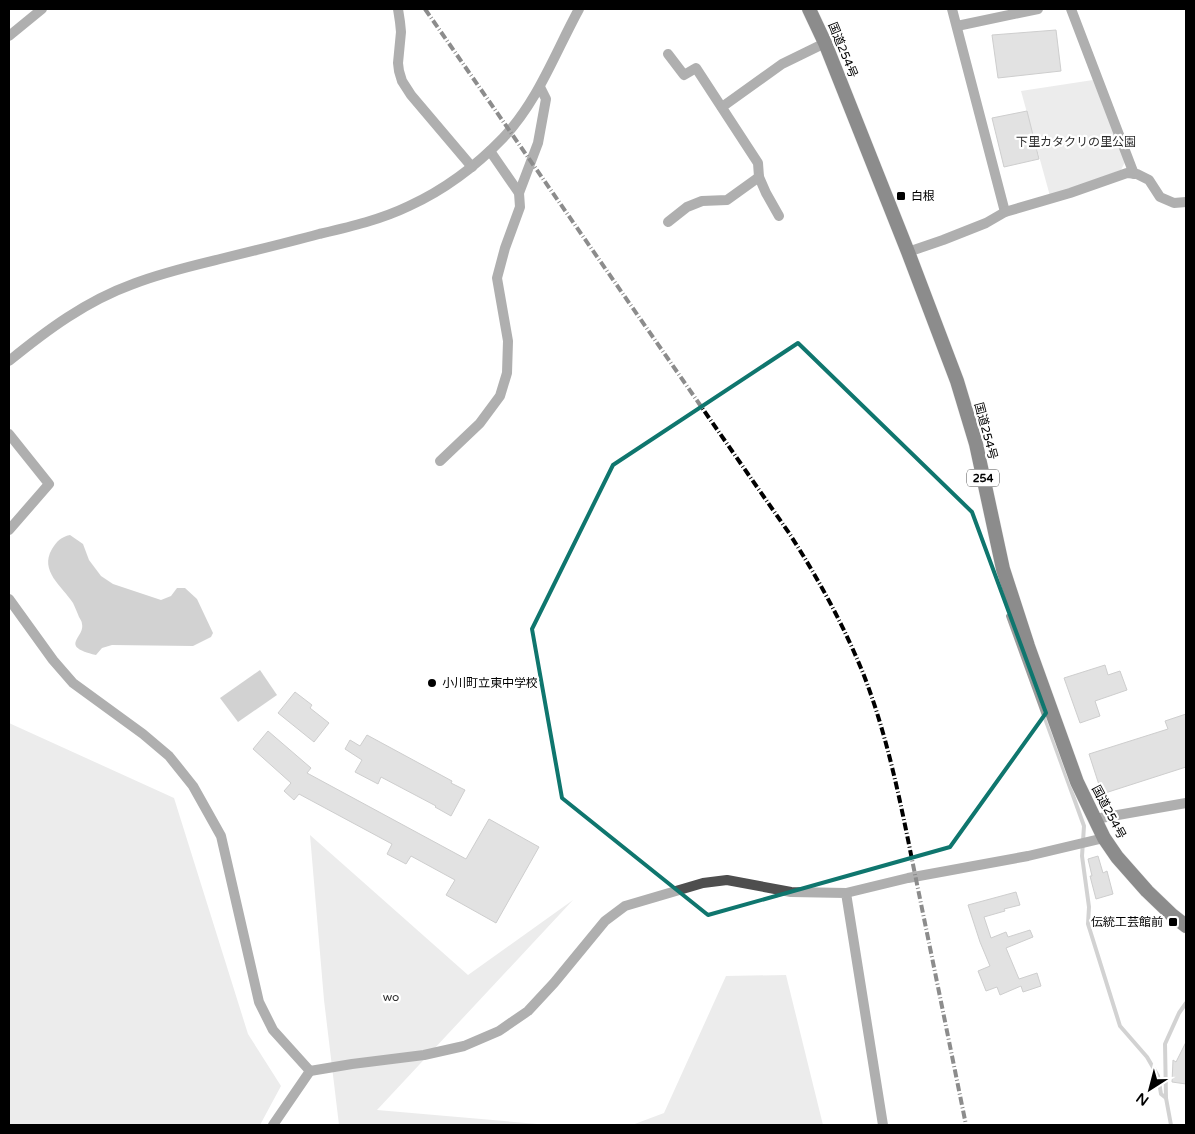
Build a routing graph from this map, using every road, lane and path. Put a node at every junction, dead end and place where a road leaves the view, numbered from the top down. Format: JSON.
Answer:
{"nodes":[{"id":1,"x":42,"y":9,"type":"edge"},
{"id":2,"x":398,"y":9,"type":"edge"},
{"id":3,"x":579,"y":9,"type":"edge"},
{"id":4,"x":809,"y":9,"type":"edge"},
{"id":5,"x":952,"y":9,"type":"edge"},
{"id":6,"x":1038,"y":9,"type":"edge"},
{"id":7,"x":1071,"y":9,"type":"edge"},
{"id":8,"x":957,"y":26,"type":"junction"},
{"id":9,"x":9,"y":36,"type":"edge"},
{"id":10,"x":825,"y":43,"type":"junction"},
{"id":11,"x":668,"y":54,"type":"dead end"},
{"id":12,"x":540,"y":88,"type":"junction"},
{"id":13,"x":722,"y":107,"type":"junction"},
{"id":14,"x":490,"y":151,"type":"junction"},
{"id":15,"x":472,"y":167,"type":"junction"},
{"id":16,"x":1134,"y":174,"type":"junction"},
{"id":17,"x":759,"y":177,"type":"junction"},
{"id":18,"x":519,"y":192,"type":"junction"},
{"id":19,"x":1186,"y":202,"type":"edge"},
{"id":20,"x":1005,"y":212,"type":"junction"},
{"id":21,"x":779,"y":216,"type":"dead end"},
{"id":22,"x":668,"y":222,"type":"dead end"},
{"id":23,"x":908,"y":252,"type":"junction"},
{"id":24,"x":10,"y":357,"type":"edge"},
{"id":25,"x":9,"y":434,"type":"edge"},
{"id":26,"x":440,"y":460,"type":"dead end"},
{"id":27,"x":9,"y":530,"type":"edge"},
{"id":28,"x":9,"y":599,"type":"edge"},
{"id":29,"x":1186,"y":803,"type":"edge"},
{"id":30,"x":1095,"y":819,"type":"junction"},
{"id":31,"x":1104,"y":838,"type":"junction"},
{"id":32,"x":846,"y":893,"type":"junction"},
{"id":33,"x":1186,"y":926,"type":"edge"},
{"id":34,"x":310,"y":1071,"type":"junction"},
{"id":35,"x":273,"y":1125,"type":"edge"},
{"id":36,"x":883,"y":1125,"type":"edge"}],
"edges":[{"from":1,"to":9,"type":"street"},
{"from":2,"to":15,"type":"street"},
{"from":3,"to":12,"type":"street"},
{"from":4,"to":10,"type":"highway","name":"国道254号","number":"254"},
{"from":5,"to":8,"type":"street"},
{"from":6,"to":8,"type":"street"},
{"from":7,"to":16,"type":"street"},
{"from":8,"to":20,"type":"street"},
{"from":10,"to":13,"type":"street"},
{"from":10,"to":23,"type":"highway","name":"国道254号","number":"254"},
{"from":11,"to":13,"type":"street"},
{"from":12,"to":14,"type":"street"},
{"from":12,"to":18,"type":"street"},
{"from":13,"to":17,"type":"street"},
{"from":14,"to":15,"type":"street"},
{"from":14,"to":18,"type":"street"},
{"from":15,"to":24,"type":"street"},
{"from":16,"to":19,"type":"street"},
{"from":16,"to":20,"type":"street"},
{"from":17,"to":21,"type":"street"},
{"from":17,"to":22,"type":"street"},
{"from":18,"to":26,"type":"street"},
{"from":20,"to":23,"type":"street"},
{"from":23,"to":30,"type":"highway","name":"国道254号","number":"254"},
{"from":25,"to":27,"type":"street"},
{"from":28,"to":34,"type":"street"},
{"from":29,"to":30,"type":"street"},
{"from":30,"to":31,"type":"highway","name":"国道254号","number":"254"},
{"from":31,"to":32,"type":"street"},
{"from":31,"to":33,"type":"highway","name":"国道254号","number":"254"},
{"from":32,"to":34,"type":"street"},
{"from":32,"to":36,"type":"street"},
{"from":34,"to":35,"type":"street"}]}
